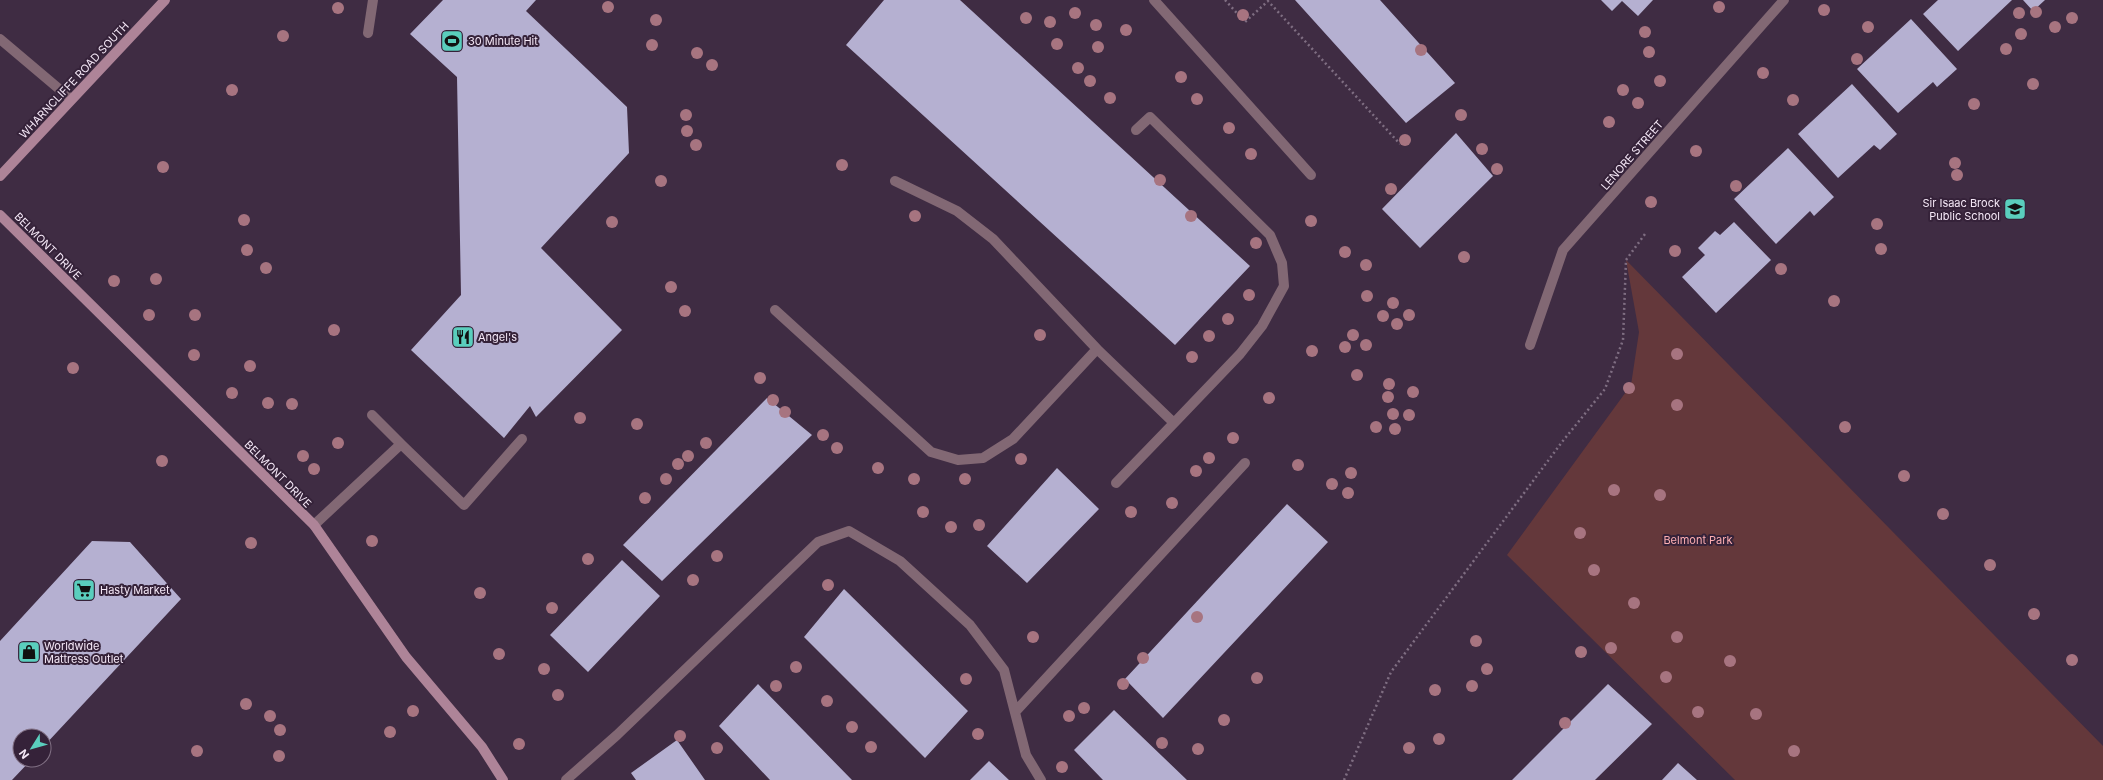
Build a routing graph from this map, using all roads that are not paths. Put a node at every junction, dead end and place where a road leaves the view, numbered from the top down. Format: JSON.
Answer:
{"nodes":[{"id":1,"x":165,"y":0,"type":"edge"},
{"id":2,"x":373,"y":0,"type":"edge"},
{"id":3,"x":1154,"y":0,"type":"edge"},
{"id":4,"x":1784,"y":0,"type":"edge"},
{"id":5,"x":368,"y":33,"type":"dead end"},
{"id":6,"x":0,"y":39,"type":"edge"},
{"id":7,"x":71,"y":99,"type":"junction"},
{"id":8,"x":1136,"y":130,"type":"dead end"},
{"id":9,"x":1311,"y":175,"type":"dead end"},
{"id":10,"x":0,"y":176,"type":"edge"},
{"id":11,"x":895,"y":181,"type":"dead end"},
{"id":12,"x":0,"y":215,"type":"edge"},
{"id":13,"x":775,"y":310,"type":"dead end"},
{"id":14,"x":1530,"y":344,"type":"dead end"},
{"id":15,"x":1097,"y":349,"type":"junction"},
{"id":16,"x":372,"y":415,"type":"dead end"},
{"id":17,"x":1174,"y":423,"type":"junction"},
{"id":18,"x":522,"y":439,"type":"dead end"},
{"id":19,"x":401,"y":444,"type":"junction"},
{"id":20,"x":1245,"y":463,"type":"dead end"},
{"id":21,"x":1116,"y":482,"type":"dead end"},
{"id":22,"x":314,"y":525,"type":"junction"},
{"id":23,"x":1014,"y":712,"type":"junction"},
{"id":24,"x":503,"y":780,"type":"edge"},
{"id":25,"x":566,"y":780,"type":"edge"},
{"id":26,"x":1041,"y":780,"type":"edge"}],
"edges":[{"from":1,"to":7,"type":"street","name":"WHARNCLIFFE ROAD SOUTH"},
{"from":2,"to":5,"type":"street"},
{"from":3,"to":9,"type":"street"},
{"from":4,"to":14,"type":"street","name":"LENORE STREET"},
{"from":6,"to":7,"type":"street"},
{"from":7,"to":10,"type":"street","name":"WHARNCLIFFE ROAD SOUTH"},
{"from":8,"to":17,"type":"street"},
{"from":11,"to":15,"type":"street"},
{"from":12,"to":22,"type":"street","name":"BELMONT DRIVE"},
{"from":13,"to":15,"type":"street"},
{"from":15,"to":17,"type":"street"},
{"from":16,"to":19,"type":"street"},
{"from":17,"to":21,"type":"street"},
{"from":18,"to":19,"type":"street"},
{"from":19,"to":22,"type":"street"},
{"from":20,"to":23,"type":"street"},
{"from":22,"to":24,"type":"street","name":"BELMONT DRIVE"},
{"from":23,"to":25,"type":"street"},
{"from":23,"to":26,"type":"street"}]}
